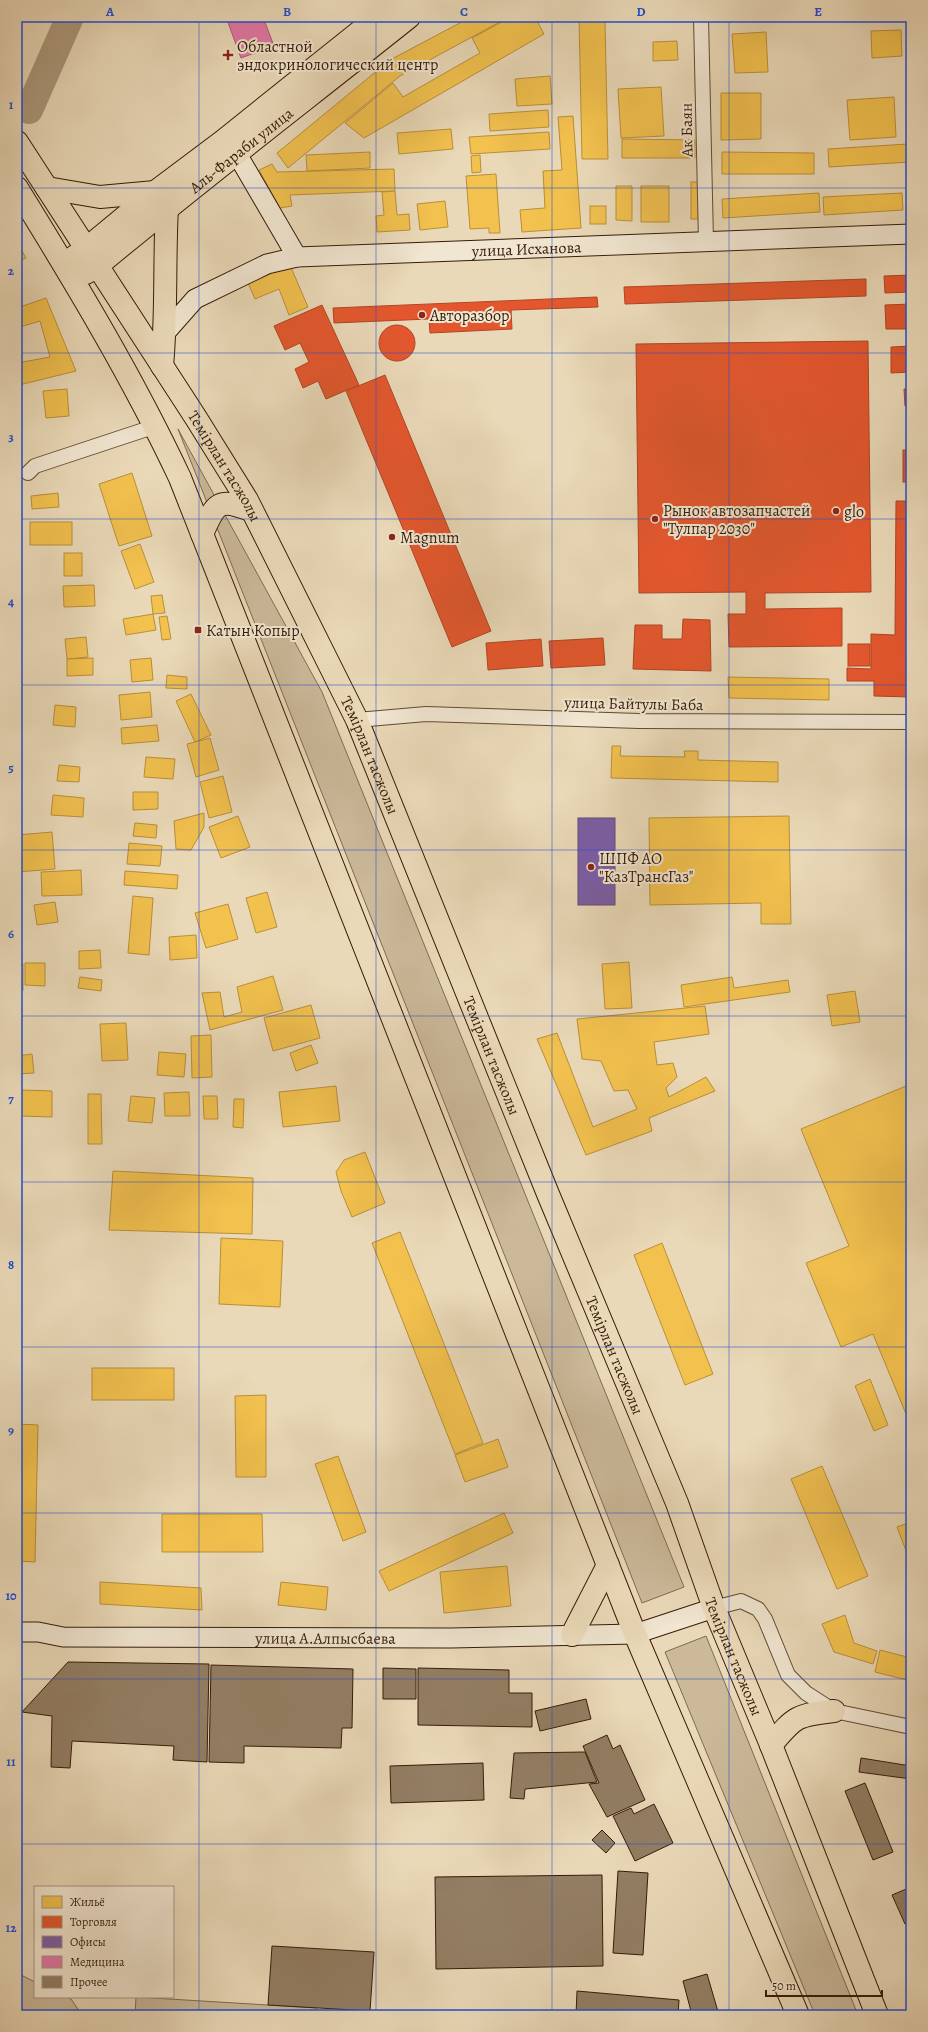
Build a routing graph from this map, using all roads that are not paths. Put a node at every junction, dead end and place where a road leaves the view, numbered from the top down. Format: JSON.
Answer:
{"nodes":[{"id":1,"x":378,"y":17,"type":"edge"},
{"id":2,"x":409,"y":17,"type":"edge"},
{"id":3,"x":701,"y":17,"type":"edge"},
{"id":4,"x":17,"y":142,"type":"edge"},
{"id":5,"x":237,"y":154,"type":"junction"},
{"id":6,"x":17,"y":188,"type":"edge"},
{"id":7,"x":47,"y":188,"type":"junction"},
{"id":8,"x":161,"y":200,"type":"junction"},
{"id":9,"x":911,"y":234,"type":"edge"},
{"id":10,"x":706,"y":242,"type":"junction"},
{"id":11,"x":92,"y":257,"type":"junction"},
{"id":12,"x":297,"y":257,"type":"junction"},
{"id":13,"x":68,"y":272,"type":"junction"},
{"id":14,"x":165,"y":333,"type":"junction"},
{"id":15,"x":162,"y":366,"type":"junction"},
{"id":16,"x":156,"y":426,"type":"junction"},
{"id":17,"x":28,"y":473,"type":"dead end"},
{"id":18,"x":251,"y":510,"type":"junction"},
{"id":19,"x":202,"y":534,"type":"junction"},
{"id":20,"x":357,"y":720,"type":"junction"},
{"id":21,"x":911,"y":722,"type":"edge"},
{"id":22,"x":608,"y":1565,"type":"junction"},
{"id":23,"x":714,"y":1608,"type":"junction"},
{"id":24,"x":17,"y":1632,"type":"edge"},
{"id":25,"x":635,"y":1634,"type":"junction"},
{"id":26,"x":572,"y":1635,"type":"junction"},
{"id":27,"x":834,"y":1711,"type":"junction"},
{"id":28,"x":911,"y":1727,"type":"edge"},
{"id":29,"x":771,"y":1745,"type":"junction"},
{"id":30,"x":798,"y":2015,"type":"edge"},
{"id":31,"x":877,"y":2015,"type":"edge"}],
"edges":[{"from":1,"to":8,"type":"main road","name":"Аль-Фараби улица"},
{"from":2,"to":5,"type":"main road","name":"Аль-Фараби улица"},
{"from":3,"to":10,"type":"street","name":"Ак Баян"},
{"from":4,"to":7,"type":"main road","name":"Темірлан тасжолы"},
{"from":5,"to":8,"type":"main road","name":"Аль-Фараби улица"},
{"from":5,"to":12,"type":"main road"},
{"from":6,"to":13,"type":"main road"},
{"from":7,"to":8,"type":"main road"},
{"from":7,"to":11,"type":"main road","name":"Темірлан тасжолы"},
{"from":8,"to":11,"type":"main road","name":"Аль-Фараби улица"},
{"from":8,"to":14,"type":"main road"},
{"from":9,"to":10,"type":"main road","name":"улица Исханова"},
{"from":10,"to":12,"type":"main road","name":"улица Исханова"},
{"from":11,"to":13,"type":"main road","name":"Аль-Фараби улица"},
{"from":11,"to":15,"type":"main road","name":"Темірлан тасжолы"},
{"from":12,"to":14,"type":"main road","name":"улица Исханова"},
{"from":13,"to":16,"type":"main road"},
{"from":14,"to":15,"type":"main road"},
{"from":15,"to":18,"type":"main road","name":"Темірлан тасжолы"},
{"from":16,"to":17,"type":"street"},
{"from":16,"to":19,"type":"main road"},
{"from":18,"to":19,"type":"main road"},
{"from":18,"to":20,"type":"main road","name":"Темірлан тасжолы"},
{"from":19,"to":22,"type":"main road"},
{"from":20,"to":21,"type":"street","name":"улица Байтулы Баба"},
{"from":20,"to":23,"type":"main road","name":"Темірлан тасжолы"},
{"from":22,"to":25,"type":"main road"},
{"from":22,"to":26,"type":"main road"},
{"from":23,"to":25,"type":"main road","name":"улица А.Алпысбаева"},
{"from":23,"to":27,"type":"street"},
{"from":23,"to":29,"type":"main road","name":"Темірлан тасжолы"},
{"from":24,"to":26,"type":"main road","name":"улица А.Алпысбаева"},
{"from":25,"to":26,"type":"main road","name":"улица А.Алпысбаева"},
{"from":25,"to":30,"type":"main road"},
{"from":27,"to":28,"type":"street"},
{"from":27,"to":29,"type":"main road"},
{"from":29,"to":31,"type":"main road","name":"Темірлан тасжолы"}]}
